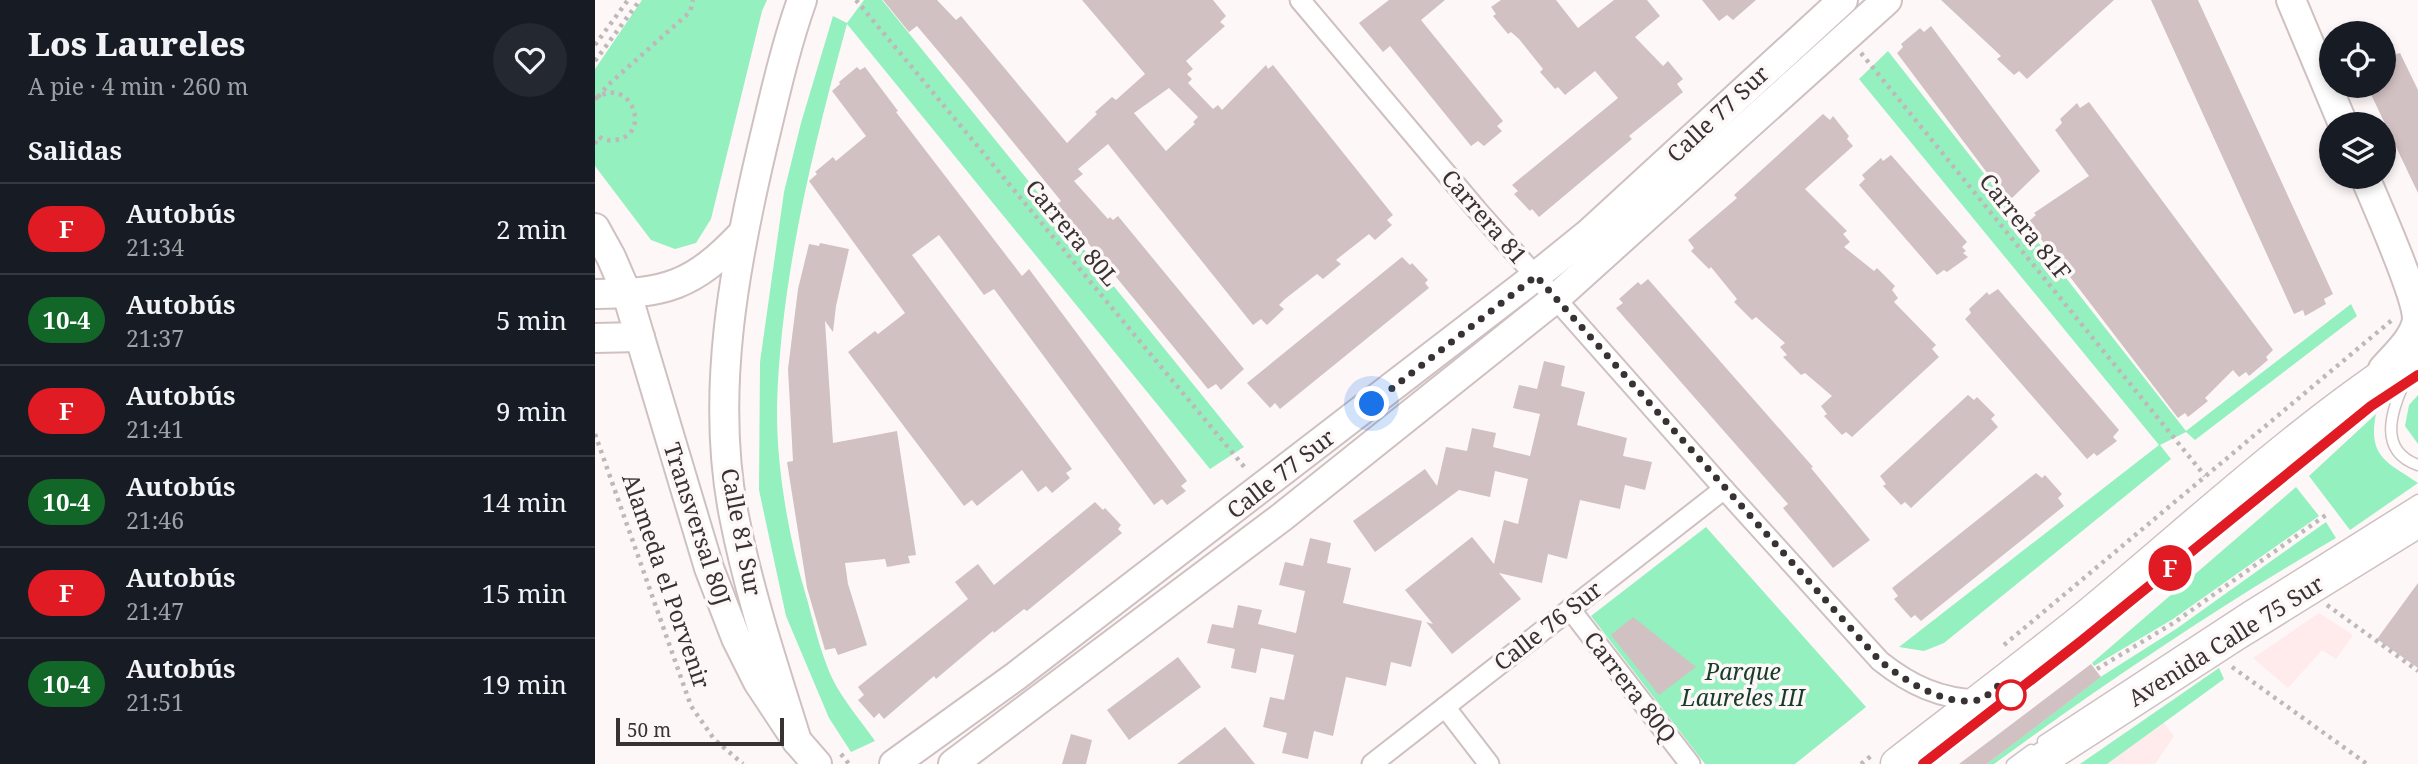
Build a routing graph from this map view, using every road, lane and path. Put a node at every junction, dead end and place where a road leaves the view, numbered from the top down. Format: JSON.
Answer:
{"nodes":[{"id":1,"x":628,"y":0,"type":"edge"},
{"id":2,"x":640,"y":0,"type":"edge"},
{"id":3,"x":693,"y":0,"type":"edge"},
{"id":4,"x":802,"y":0,"type":"edge"},
{"id":5,"x":856,"y":0,"type":"edge"},
{"id":6,"x":1300,"y":0,"type":"edge"},
{"id":7,"x":1843,"y":0,"type":"edge"},
{"id":8,"x":1887,"y":0,"type":"edge"},
{"id":9,"x":2291,"y":0,"type":"edge"},
{"id":10,"x":1848,"y":36,"type":"junction"},
{"id":11,"x":595,"y":45,"type":"edge"},
{"id":12,"x":595,"y":61,"type":"edge"},
{"id":13,"x":597,"y":98,"type":"edge"},
{"id":14,"x":2338,"y":112,"type":"edge"},
{"id":15,"x":597,"y":135,"type":"edge"},
{"id":16,"x":595,"y":144,"type":"edge"},
{"id":17,"x":2370,"y":189,"type":"edge"},
{"id":18,"x":595,"y":228,"type":"edge"},
{"id":19,"x":742,"y":234,"type":"junction"},
{"id":20,"x":1536,"y":276,"type":"junction"},
{"id":21,"x":595,"y":294,"type":"edge"},
{"id":22,"x":627,"y":294,"type":"junction"},
{"id":23,"x":1556,"y":299,"type":"junction"},
{"id":24,"x":2417,"y":309,"type":"edge"},
{"id":25,"x":640,"y":337,"type":"junction"},
{"id":26,"x":595,"y":338,"type":"edge"},
{"id":27,"x":2418,"y":352,"type":"edge"},
{"id":28,"x":2418,"y":375,"type":"edge"},
{"id":29,"x":2404,"y":382,"type":"junction"},
{"id":30,"x":2369,"y":385,"type":"junction"},
{"id":31,"x":595,"y":434,"type":"edge"},
{"id":32,"x":2418,"y":466,"type":"edge"},
{"id":33,"x":2205,"y":476,"type":"junction"},
{"id":34,"x":1724,"y":488,"type":"junction"},
{"id":35,"x":1262,"y":489,"type":"junction"},
{"id":36,"x":2418,"y":500,"type":"edge"},
{"id":37,"x":2326,"y":515,"type":"dead end"},
{"id":38,"x":2418,"y":520,"type":"edge"},
{"id":39,"x":2321,"y":601,"type":"dead end"},
{"id":40,"x":1570,"y":609,"type":"junction"},
{"id":41,"x":2101,"y":624,"type":"dead end"},
{"id":42,"x":1995,"y":652,"type":"dead end"},
{"id":43,"x":2226,"y":662,"type":"dead end"},
{"id":44,"x":2097,"y":669,"type":"dead end"},
{"id":45,"x":2418,"y":671,"type":"edge"},
{"id":46,"x":1979,"y":700,"type":"junction"},
{"id":47,"x":1445,"y":707,"type":"junction"},
{"id":48,"x":797,"y":741,"type":"junction"},
{"id":49,"x":826,"y":756,"type":"edge"},
{"id":50,"x":1888,"y":756,"type":"edge"},
{"id":51,"x":743,"y":764,"type":"edge"},
{"id":52,"x":849,"y":764,"type":"edge"},
{"id":53,"x":894,"y":764,"type":"edge"},
{"id":54,"x":953,"y":764,"type":"edge"},
{"id":55,"x":1372,"y":764,"type":"edge"},
{"id":56,"x":1489,"y":764,"type":"edge"},
{"id":57,"x":1691,"y":764,"type":"edge"},
{"id":58,"x":1861,"y":764,"type":"edge"},
{"id":59,"x":2012,"y":764,"type":"edge"},
{"id":60,"x":2035,"y":764,"type":"edge"},
{"id":61,"x":2367,"y":764,"type":"edge"}],
"edges":[{"from":1,"to":11,"type":"path"},
{"from":2,"to":12,"type":"path"},
{"from":3,"to":13,"type":"path"},
{"from":4,"to":19,"type":"street","name":"Calle 81 Sur"},
{"from":5,"to":35,"type":"path","name":"Carrera 80L"},
{"from":6,"to":20,"type":"street","name":"Carrera 81"},
{"from":7,"to":20,"type":"street","name":"Calle 77 Sur"},
{"from":8,"to":10,"type":"street","name":"Calle 77 Sur"},
{"from":9,"to":14,"type":"street"},
{"from":10,"to":23,"type":"street","name":"Calle 77 Sur"},
{"from":10,"to":33,"type":"path","name":"Carrera 81F"},
{"from":13,"to":15,"type":"path"},
{"from":15,"to":16,"type":"path"},
{"from":17,"to":24,"type":"street"},
{"from":18,"to":22,"type":"street","name":"Transversal 80J"},
{"from":19,"to":22,"type":"street"},
{"from":19,"to":48,"type":"street","name":"Calle 81 Sur"},
{"from":20,"to":23,"type":"street","name":"Carrera 81"},
{"from":20,"to":35,"type":"street","name":"Calle 77 Sur"},
{"from":21,"to":22,"type":"street"},
{"from":22,"to":25,"type":"street","name":"Transversal 80J"},
{"from":23,"to":34,"type":"street","name":"Carrera 81"},
{"from":23,"to":54,"type":"street","name":"Calle 77 Sur"},
{"from":24,"to":30,"type":"street"},
{"from":24,"to":33,"type":"path"},
{"from":25,"to":26,"type":"street"},
{"from":25,"to":48,"type":"street","name":"Transversal 80J"},
{"from":27,"to":30,"type":"main road"},
{"from":28,"to":29,"type":"lane"},
{"from":29,"to":32,"type":"lane"},
{"from":29,"to":41,"type":"lane"},
{"from":30,"to":46,"type":"main road"},
{"from":31,"to":51,"type":"path","name":"Alameda el Porvenir"},
{"from":33,"to":42,"type":"path"},
{"from":34,"to":40,"type":"street","name":"Calle 76 Sur"},
{"from":34,"to":46,"type":"street","name":"Carrera 81"},
{"from":35,"to":53,"type":"street","name":"Calle 77 Sur"},
{"from":36,"to":59,"type":"lane"},
{"from":37,"to":44,"type":"path"},
{"from":38,"to":60,"type":"main road","name":"Avenida Calle 75 Sur"},
{"from":39,"to":45,"type":"path"},
{"from":40,"to":47,"type":"street","name":"Calle 76 Sur"},
{"from":40,"to":57,"type":"street","name":"Carrera 80Q"},
{"from":43,"to":61,"type":"path"},
{"from":46,"to":50,"type":"main road"},
{"from":47,"to":55,"type":"street","name":"Calle 76 Sur"},
{"from":47,"to":56,"type":"street"},
{"from":48,"to":49,"type":"street","name":"Transversal 80J"},
{"from":49,"to":52,"type":"path"},
{"from":50,"to":58,"type":"path"}]}
